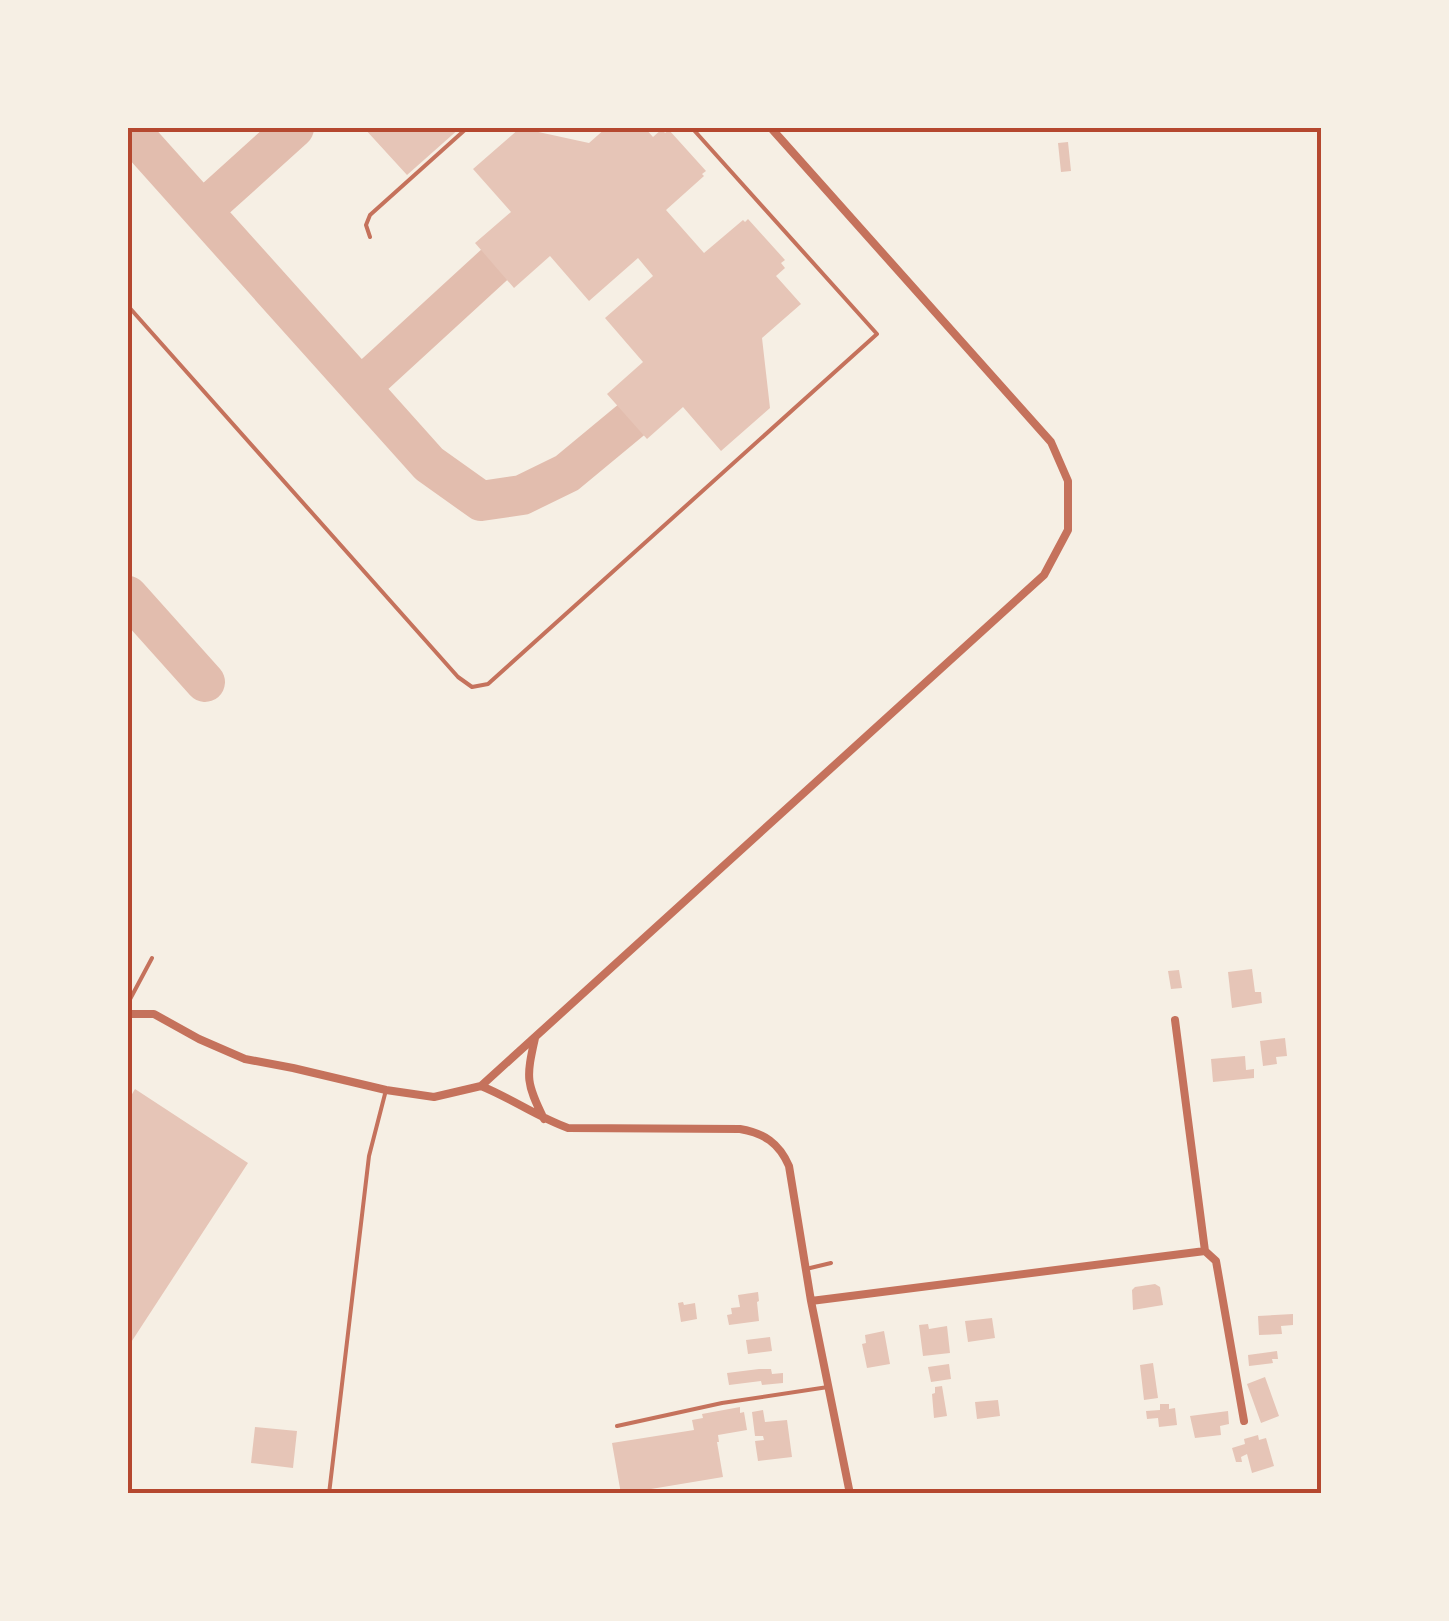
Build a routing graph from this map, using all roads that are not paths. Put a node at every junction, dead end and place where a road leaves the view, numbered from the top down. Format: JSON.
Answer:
{"nodes":[{"id":1,"x":466,"y":128,"type":"edge"},
{"id":2,"x":692,"y":128,"type":"edge"},
{"id":3,"x":772,"y":128,"type":"edge"},
{"id":4,"x":370,"y":237,"type":"dead end"},
{"id":5,"x":128,"y":306,"type":"edge"},
{"id":6,"x":152,"y":958,"type":"dead end"},
{"id":7,"x":128,"y":1003,"type":"edge"},
{"id":8,"x":128,"y":1014,"type":"edge"},
{"id":9,"x":1174,"y":1020,"type":"dead end"},
{"id":10,"x":536,"y":1036,"type":"junction"},
{"id":11,"x":480,"y":1086,"type":"junction"},
{"id":12,"x":386,"y":1090,"type":"junction"},
{"id":13,"x":544,"y":1120,"type":"junction"},
{"id":14,"x":1205,"y":1251,"type":"junction"},
{"id":15,"x":832,"y":1262,"type":"dead end"},
{"id":16,"x":806,"y":1268,"type":"junction"},
{"id":17,"x":811,"y":1300,"type":"junction"},
{"id":18,"x":828,"y":1387,"type":"junction"},
{"id":19,"x":1244,"y":1421,"type":"dead end"},
{"id":20,"x":617,"y":1426,"type":"dead end"},
{"id":21,"x":329,"y":1494,"type":"edge"},
{"id":22,"x":850,"y":1494,"type":"edge"}],
"edges":[{"from":1,"to":4,"type":"lane"},
{"from":2,"to":5,"type":"lane"},
{"from":3,"to":10,"type":"street"},
{"from":6,"to":7,"type":"lane"},
{"from":8,"to":12,"type":"street"},
{"from":9,"to":14,"type":"street"},
{"from":10,"to":11,"type":"street"},
{"from":10,"to":13,"type":"street"},
{"from":11,"to":12,"type":"street"},
{"from":11,"to":13,"type":"street"},
{"from":12,"to":21,"type":"lane"},
{"from":13,"to":16,"type":"street"},
{"from":14,"to":17,"type":"street"},
{"from":14,"to":19,"type":"street"},
{"from":15,"to":16,"type":"lane"},
{"from":16,"to":17,"type":"street"},
{"from":17,"to":18,"type":"street"},
{"from":18,"to":20,"type":"lane"},
{"from":18,"to":22,"type":"street"}]}
